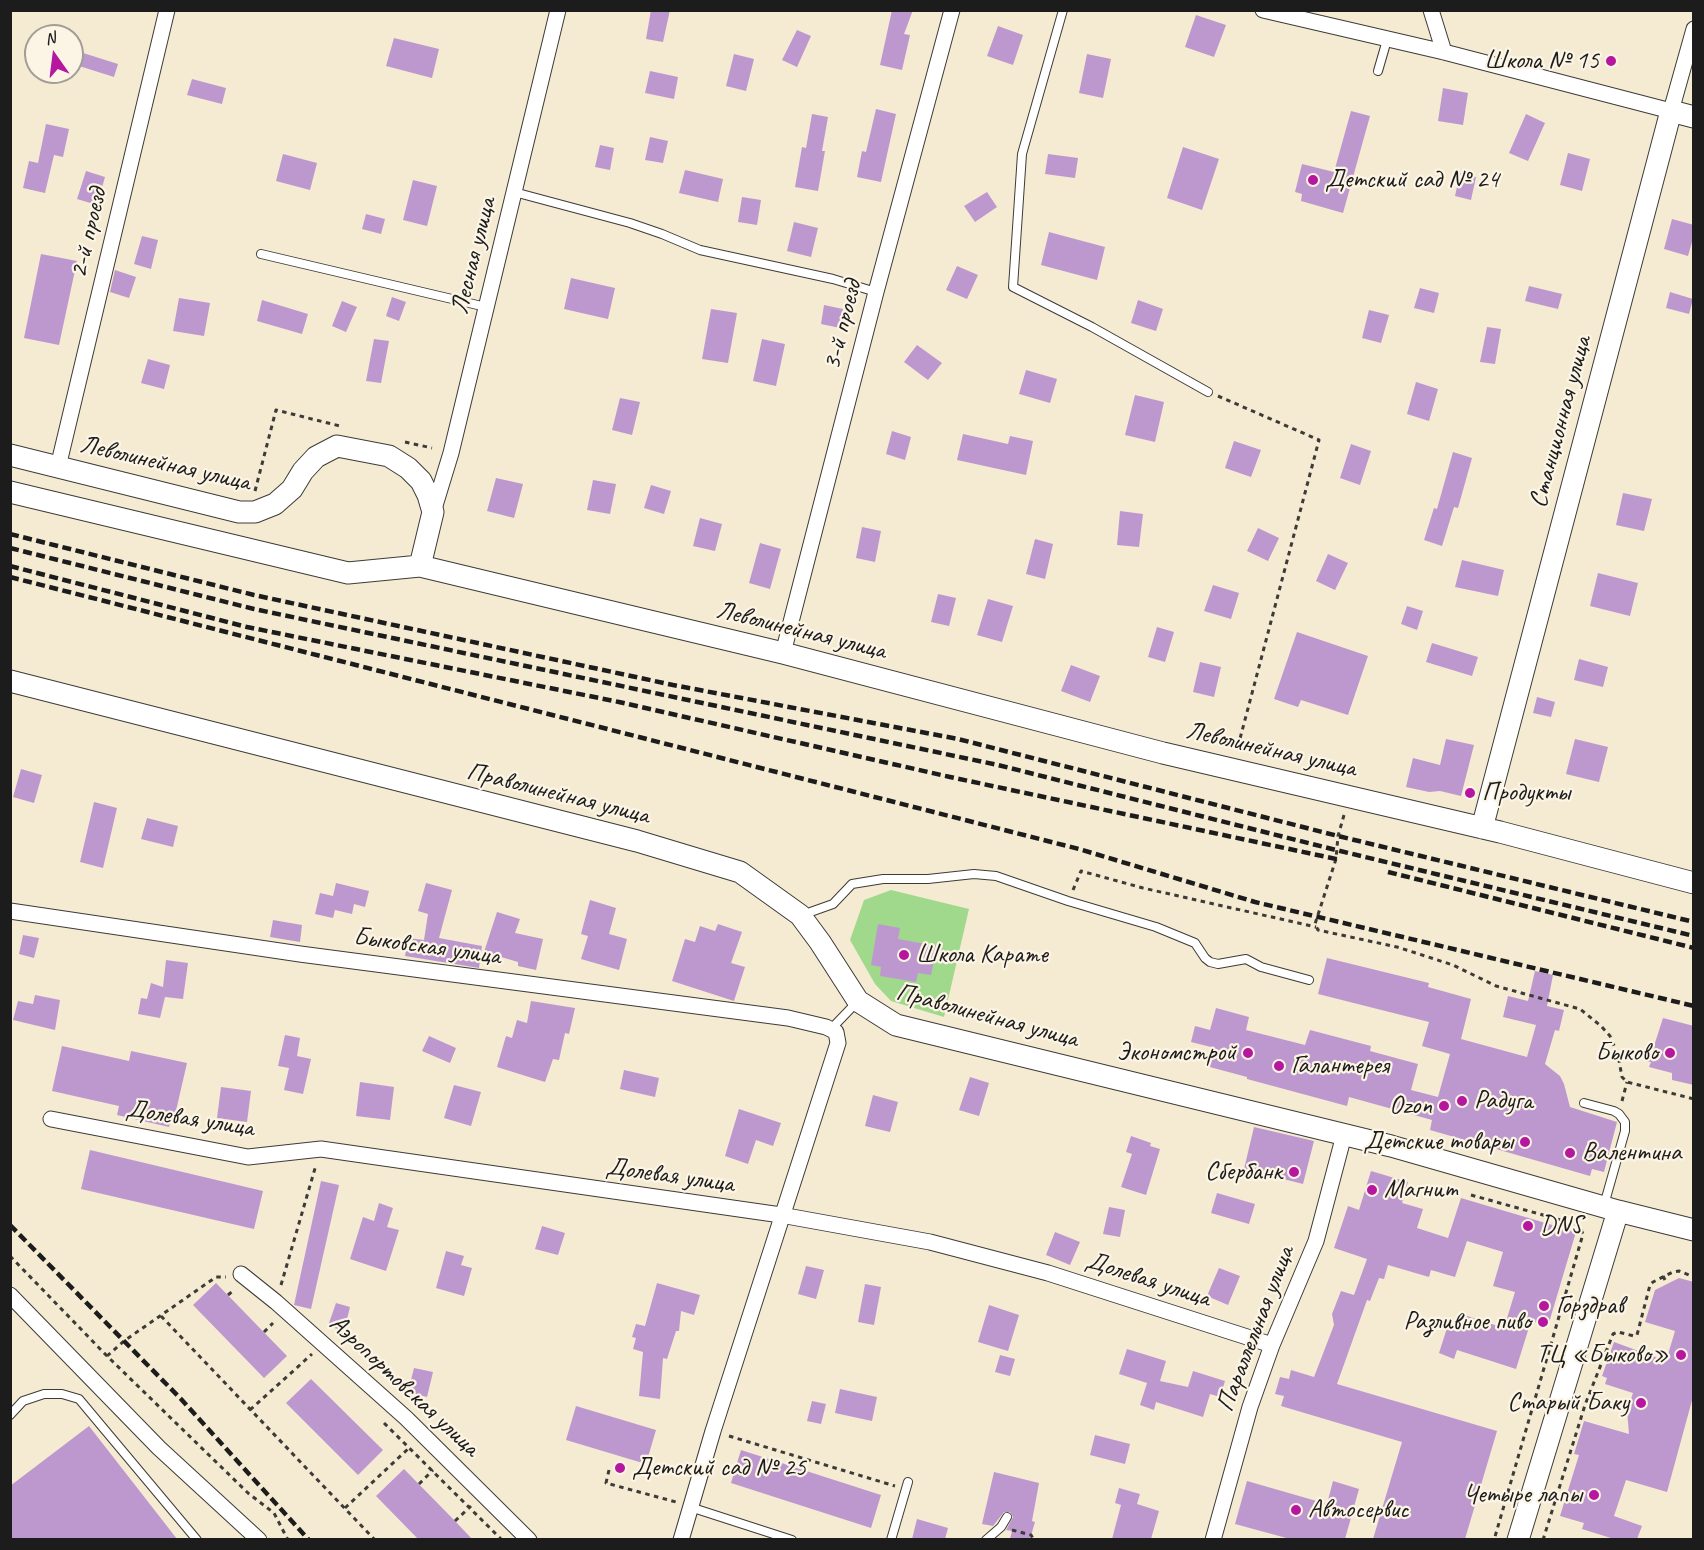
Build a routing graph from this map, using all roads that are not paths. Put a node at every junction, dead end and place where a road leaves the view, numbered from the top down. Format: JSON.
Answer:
{"nodes":[{"id":1,"x":167,"y":10,"type":"edge"},
{"id":2,"x":558,"y":10,"type":"edge"},
{"id":3,"x":952,"y":10,"type":"edge"},
{"id":4,"x":1063,"y":10,"type":"edge"},
{"id":5,"x":1263,"y":10,"type":"edge"},
{"id":6,"x":1431,"y":10,"type":"edge"},
{"id":7,"x":1694,"y":29,"type":"edge"},
{"id":8,"x":1387,"y":40,"type":"junction"},
{"id":9,"x":1444,"y":52,"type":"junction"},
{"id":10,"x":1378,"y":71,"type":"dead end"},
{"id":11,"x":1671,"y":111,"type":"junction"},
{"id":12,"x":1694,"y":117,"type":"edge"},
{"id":13,"x":514,"y":192,"type":"junction"},
{"id":14,"x":261,"y":254,"type":"dead end"},
{"id":15,"x":876,"y":292,"type":"junction"},
{"id":16,"x":486,"y":307,"type":"junction"},
{"id":17,"x":1208,"y":392,"type":"road end"},
{"id":18,"x":10,"y":455,"type":"edge"},
{"id":19,"x":58,"y":467,"type":"junction"},
{"id":20,"x":10,"y":492,"type":"edge"},
{"id":21,"x":433,"y":512,"type":"junction"},
{"id":22,"x":420,"y":566,"type":"junction"},
{"id":23,"x":783,"y":653,"type":"junction"},
{"id":24,"x":10,"y":681,"type":"edge"},
{"id":25,"x":1482,"y":828,"type":"junction"},
{"id":26,"x":1694,"y":883,"type":"edge"},
{"id":27,"x":10,"y":911,"type":"edge"},
{"id":28,"x":800,"y":915,"type":"junction"},
{"id":29,"x":1309,"y":980,"type":"dead end"},
{"id":30,"x":858,"y":1001,"type":"junction"},
{"id":31,"x":834,"y":1030,"type":"junction"},
{"id":32,"x":1584,"y":1103,"type":"dead end"},
{"id":33,"x":51,"y":1119,"type":"dead end"},
{"id":34,"x":1344,"y":1135,"type":"junction"},
{"id":35,"x":1611,"y":1208,"type":"junction"},
{"id":36,"x":781,"y":1215,"type":"junction"},
{"id":37,"x":1694,"y":1230,"type":"edge"},
{"id":38,"x":237,"y":1276,"type":"road end"},
{"id":39,"x":10,"y":1295,"type":"edge"},
{"id":40,"x":1272,"y":1345,"type":"junction"},
{"id":41,"x":10,"y":1415,"type":"edge"},
{"id":42,"x":906,"y":1486,"type":"road end"},
{"id":43,"x":690,"y":1507,"type":"junction"},
{"id":44,"x":1007,"y":1516,"type":"dead end"},
{"id":45,"x":197,"y":1539,"type":"edge"},
{"id":46,"x":259,"y":1539,"type":"edge"},
{"id":47,"x":529,"y":1539,"type":"edge"},
{"id":48,"x":681,"y":1539,"type":"edge"},
{"id":49,"x":792,"y":1539,"type":"edge"},
{"id":50,"x":891,"y":1539,"type":"edge"},
{"id":51,"x":986,"y":1539,"type":"edge"},
{"id":52,"x":1213,"y":1539,"type":"edge"},
{"id":53,"x":1518,"y":1539,"type":"edge"}],
"edges":[{"from":1,"to":19,"type":"street","name":"2-й проезд"},
{"from":2,"to":13,"type":"street","name":"Лесная улица"},
{"from":3,"to":15,"type":"street","name":"3-й проезд"},
{"from":4,"to":17,"type":"lane"},
{"from":5,"to":8,"type":"street"},
{"from":6,"to":9,"type":"street"},
{"from":7,"to":11,"type":"street","name":"Станционная улица"},
{"from":8,"to":9,"type":"street"},
{"from":8,"to":10,"type":"lane"},
{"from":9,"to":11,"type":"street"},
{"from":11,"to":12,"type":"main road"},
{"from":11,"to":25,"type":"main road","name":"Станционная улица"},
{"from":13,"to":15,"type":"lane"},
{"from":13,"to":16,"type":"street","name":"Лесная улица"},
{"from":14,"to":16,"type":"lane"},
{"from":15,"to":23,"type":"street","name":"3-й проезд"},
{"from":16,"to":21,"type":"street","name":"Лесная улица"},
{"from":18,"to":19,"type":"main road","name":"Леволинейная улица"},
{"from":19,"to":21,"type":"main road","name":"Леволинейная улица"},
{"from":20,"to":22,"type":"main road","name":"Леволинейная улица"},
{"from":21,"to":22,"type":"main road"},
{"from":22,"to":23,"type":"main road","name":"Леволинейная улица"},
{"from":23,"to":25,"type":"main road","name":"Леволинейная улица"},
{"from":24,"to":28,"type":"main road","name":"Праволинейная улица"},
{"from":25,"to":26,"type":"main road","name":"Леволинейная улица"},
{"from":27,"to":31,"type":"street","name":"Быковская улица"},
{"from":28,"to":29,"type":"lane"},
{"from":28,"to":30,"type":"main road","name":"Праволинейная улица"},
{"from":30,"to":31,"type":"lane"},
{"from":30,"to":34,"type":"main road","name":"Праволинейная улица"},
{"from":31,"to":36,"type":"street"},
{"from":32,"to":35,"type":"lane"},
{"from":33,"to":36,"type":"street","name":"Долевая улица"},
{"from":34,"to":35,"type":"main road","name":"Праволинейная улица"},
{"from":34,"to":40,"type":"street","name":"Параллельная улица"},
{"from":35,"to":37,"type":"main road","name":"Праволинейная улица"},
{"from":35,"to":53,"type":"main road"},
{"from":36,"to":40,"type":"street","name":"Долевая улица"},
{"from":36,"to":43,"type":"street"},
{"from":38,"to":47,"type":"street","name":"Аэропортовская улица"},
{"from":39,"to":46,"type":"street"},
{"from":40,"to":52,"type":"street","name":"Параллельная улица"},
{"from":41,"to":45,"type":"lane"},
{"from":42,"to":50,"type":"lane"},
{"from":43,"to":48,"type":"street"},
{"from":43,"to":49,"type":"lane"},
{"from":44,"to":51,"type":"lane"}]}
